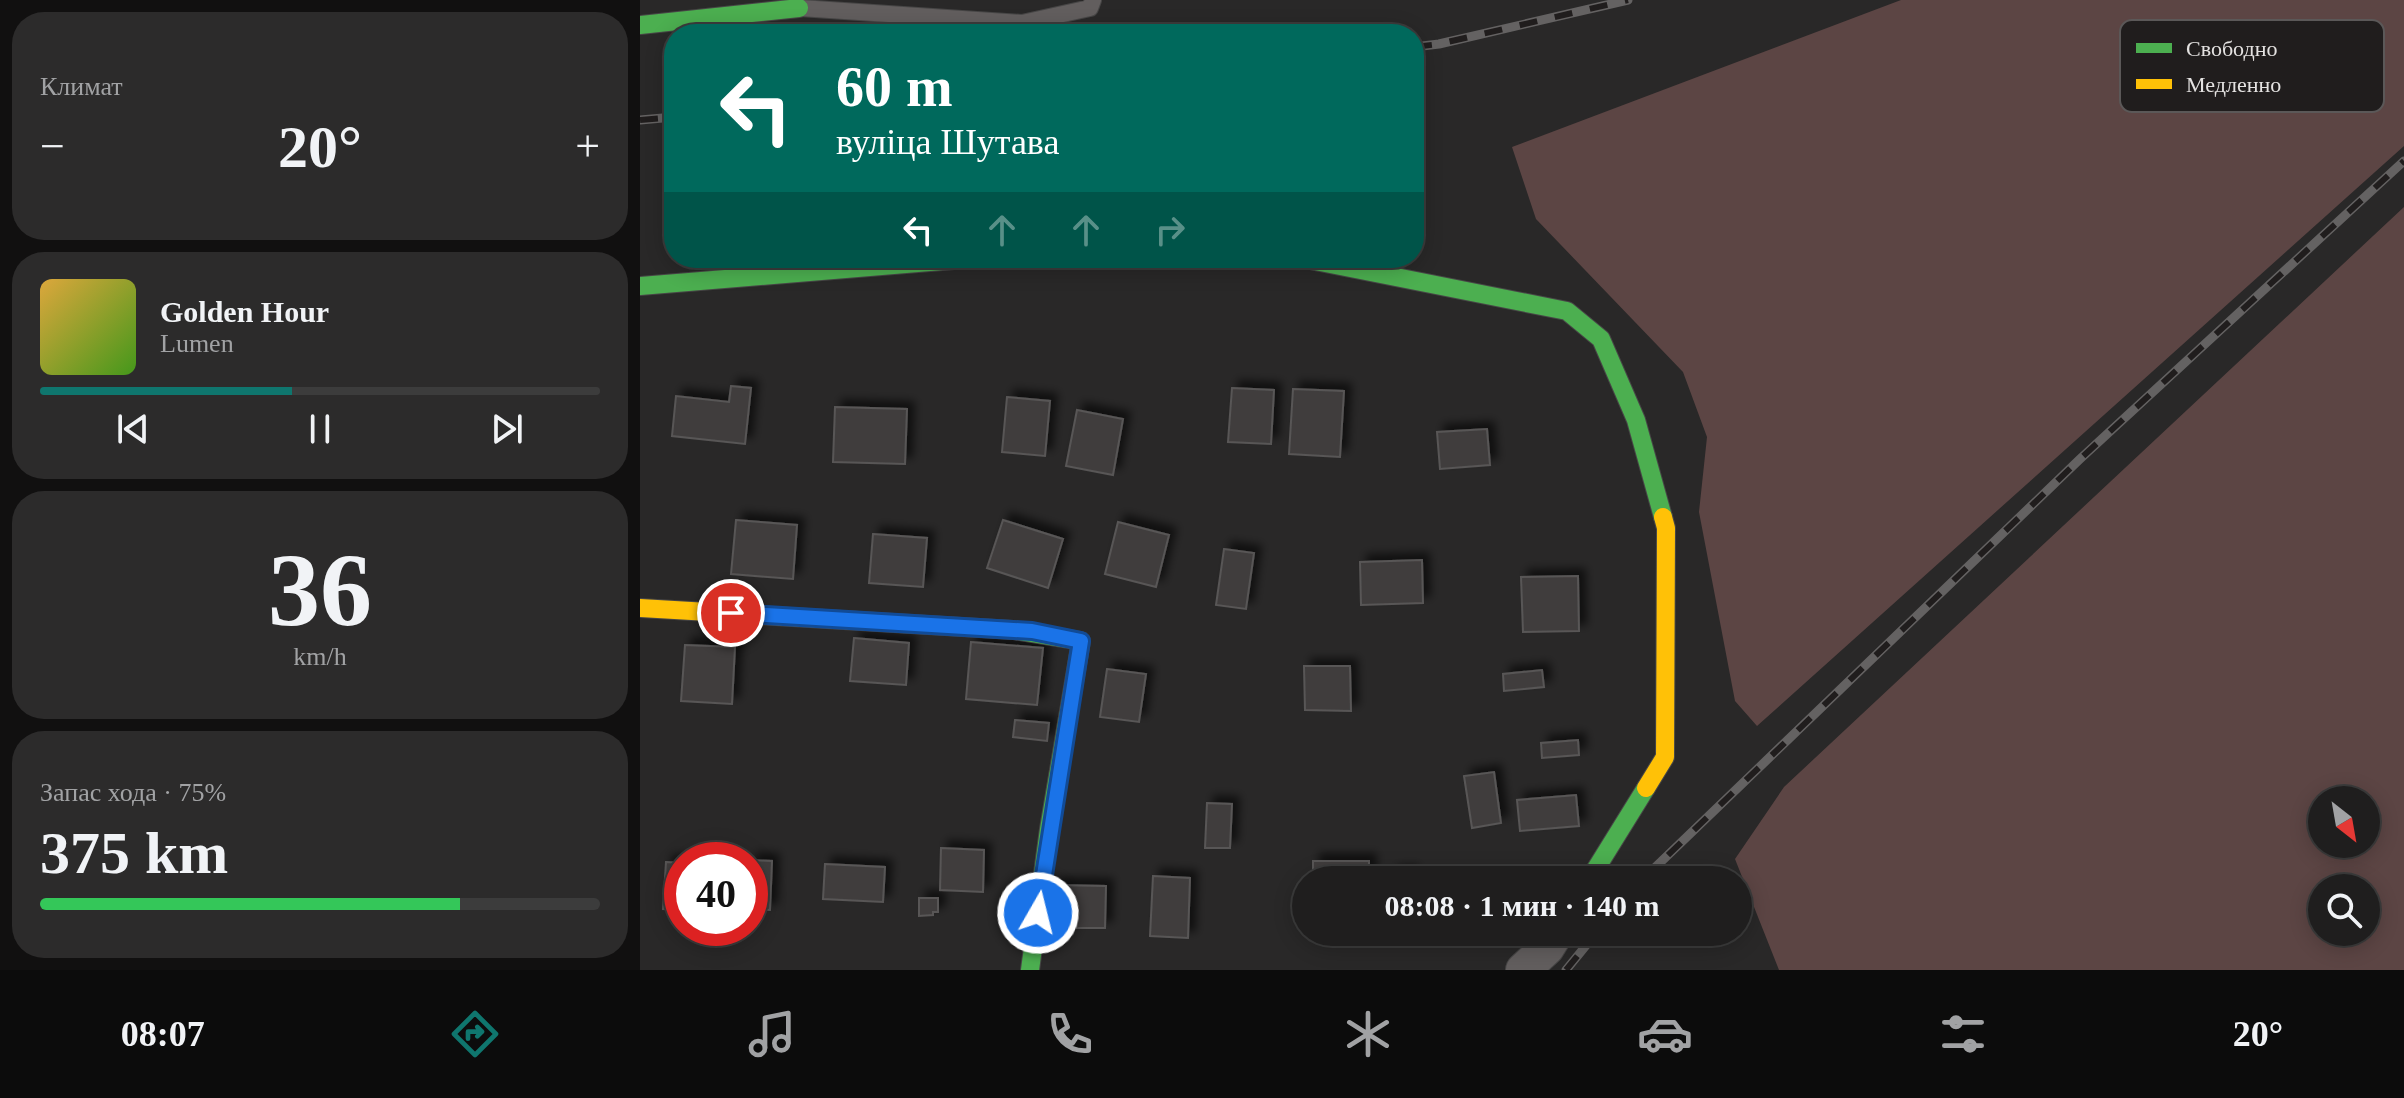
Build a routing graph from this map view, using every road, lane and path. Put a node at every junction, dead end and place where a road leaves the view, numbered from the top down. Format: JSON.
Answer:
{"nodes":[{"id":1,"x":817,"y":0,"type":"edge"},
{"id":2,"x":1093,"y":0,"type":"edge"},
{"id":3,"x":799,"y":8,"type":"junction"},
{"id":4,"x":640,"y":25,"type":"edge"},
{"id":5,"x":857,"y":268,"type":"edge"},
{"id":6,"x":1350,"y":268,"type":"edge"},
{"id":7,"x":640,"y":286,"type":"edge"},
{"id":8,"x":640,"y":608,"type":"edge"},
{"id":9,"x":1598,"y":866,"type":"edge"},
{"id":10,"x":1548,"y":946,"type":"edge"},
{"id":11,"x":1030,"y":970,"type":"edge"},
{"id":12,"x":1523,"y":970,"type":"edge"}],
"edges":[{"from":1,"to":3,"type":"lane"},
{"from":2,"to":3,"type":"lane"},
{"from":3,"to":4,"type":"street"},
{"from":5,"to":7,"type":"street"},
{"from":6,"to":9,"type":"street"},
{"from":8,"to":11,"type":"street"},
{"from":10,"to":12,"type":"street"}]}
